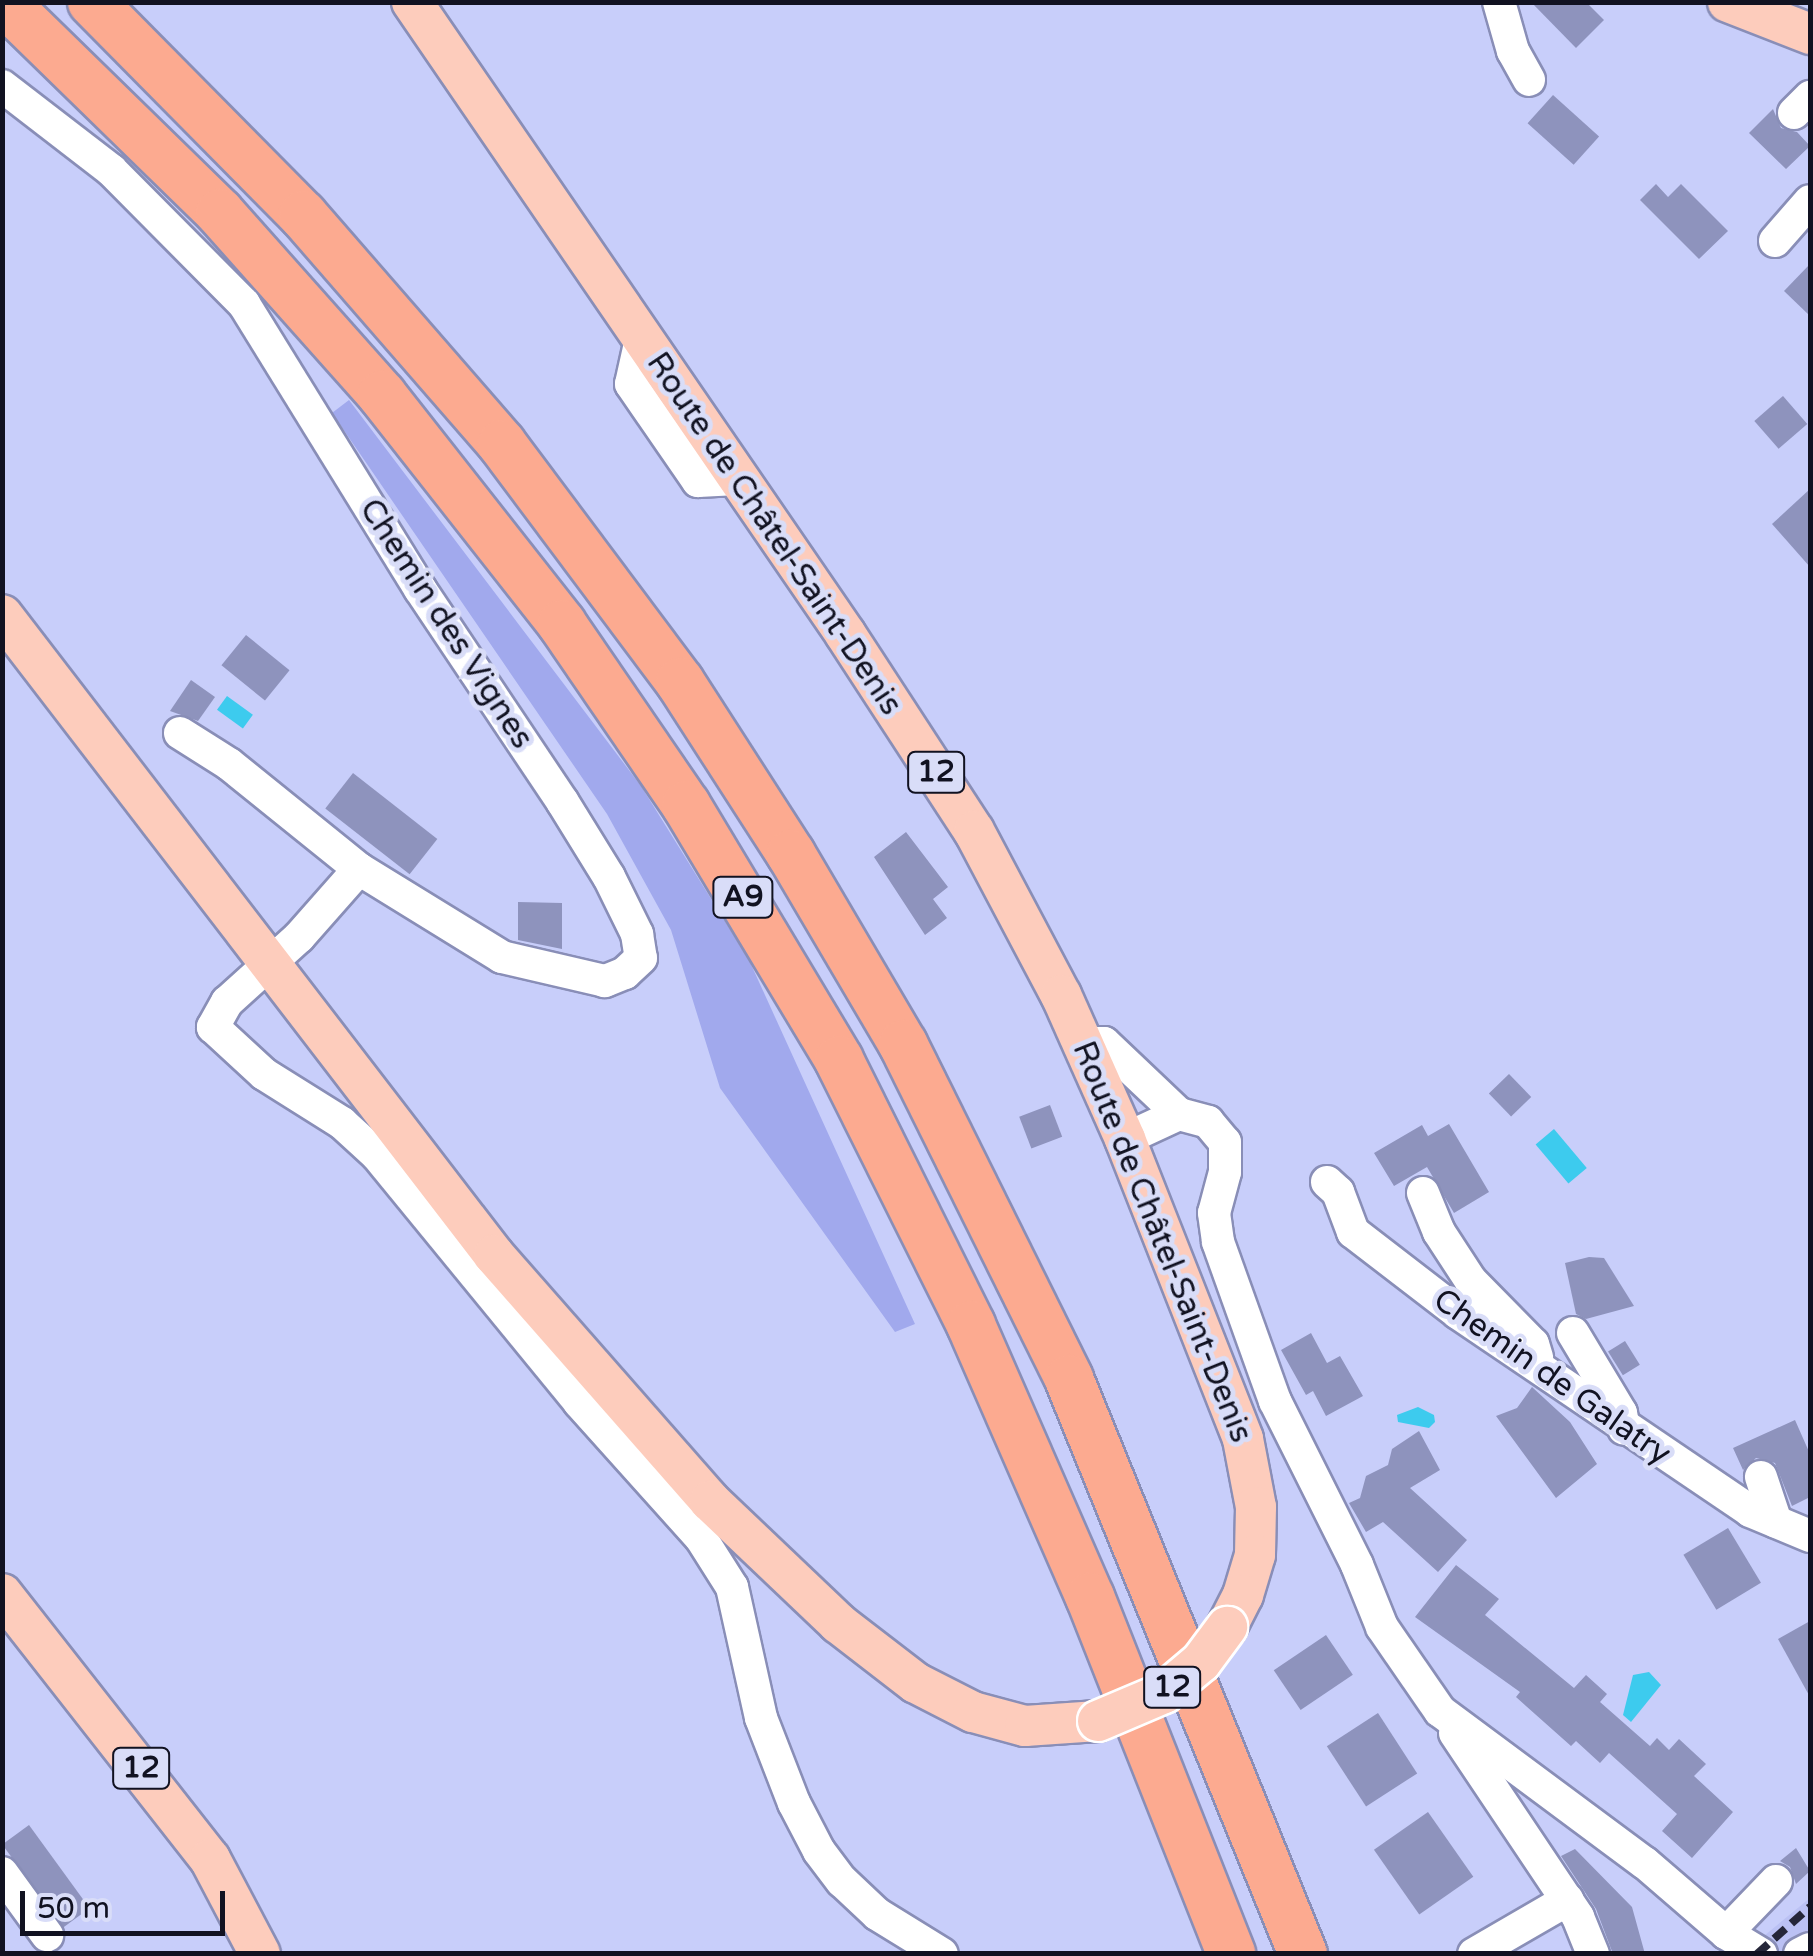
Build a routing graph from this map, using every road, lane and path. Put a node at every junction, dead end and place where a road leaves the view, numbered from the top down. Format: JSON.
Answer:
{"nodes":[{"id":1,"x":4,"y":2,"type":"edge"},
{"id":2,"x":92,"y":2,"type":"edge"},
{"id":3,"x":412,"y":2,"type":"edge"},
{"id":4,"x":1499,"y":2,"type":"edge"},
{"id":5,"x":1728,"y":2,"type":"edge"},
{"id":6,"x":1810,"y":34,"type":"edge"},
{"id":7,"x":1529,"y":80,"type":"dead end"},
{"id":8,"x":2,"y":86,"type":"edge"},
{"id":9,"x":1810,"y":202,"type":"edge"},
{"id":10,"x":1775,"y":240,"type":"dead end"},
{"id":11,"x":2,"y":615,"type":"edge"},
{"id":12,"x":180,"y":733,"type":"dead end"},
{"id":13,"x":358,"y":869,"type":"junction"},
{"id":14,"x":268,"y":962,"type":"junction"},
{"id":15,"x":1082,"y":1042,"type":"junction"},
{"id":16,"x":1179,"y":1114,"type":"junction"},
{"id":17,"x":1125,"y":1139,"type":"junction"},
{"id":18,"x":1327,"y":1182,"type":"dead end"},
{"id":19,"x":1423,"y":1193,"type":"dead end"},
{"id":20,"x":1573,"y":1334,"type":"dead end"},
{"id":21,"x":1540,"y":1370,"type":"junction"},
{"id":22,"x":1624,"y":1429,"type":"junction"},
{"id":23,"x":1761,"y":1477,"type":"dead end"},
{"id":24,"x":1776,"y":1522,"type":"junction"},
{"id":25,"x":1810,"y":1536,"type":"edge"},
{"id":26,"x":2,"y":1594,"type":"edge"},
{"id":27,"x":1440,"y":1711,"type":"junction"},
{"id":28,"x":2,"y":1872,"type":"edge"},
{"id":29,"x":1776,"y":1881,"type":"dead end"},
{"id":30,"x":1568,"y":1900,"type":"junction"},
{"id":31,"x":1726,"y":1932,"type":"junction"},
{"id":32,"x":47,"y":1935,"type":"dead end"},
{"id":33,"x":1810,"y":1949,"type":"edge"},
{"id":34,"x":260,"y":1954,"type":"edge"},
{"id":35,"x":942,"y":1954,"type":"edge"},
{"id":36,"x":1231,"y":1954,"type":"edge"},
{"id":37,"x":1303,"y":1954,"type":"edge"},
{"id":38,"x":1474,"y":1954,"type":"edge"},
{"id":39,"x":1593,"y":1954,"type":"edge"},
{"id":40,"x":1761,"y":1954,"type":"edge"},
{"id":41,"x":1800,"y":1954,"type":"edge"}],
"edges":[{"from":1,"to":36,"type":"highway","number":"A9"},
{"from":2,"to":37,"type":"highway","number":"A9"},
{"from":3,"to":15,"type":"main road","name":"Route de Châtel-Saint-Denis","number":"12"},
{"from":4,"to":7,"type":"street"},
{"from":5,"to":6,"type":"main road"},
{"from":8,"to":13,"type":"street","name":"Chemin des Vignes"},
{"from":9,"to":10,"type":"street"},
{"from":11,"to":14,"type":"main road","name":"Route de Châtel-Saint-Denis","number":"12"},
{"from":12,"to":13,"type":"street","name":"Chemin des Vignes"},
{"from":13,"to":14,"type":"street"},
{"from":14,"to":17,"type":"main road","name":"Route de Châtel-Saint-Denis","number":"12","bridge":true},
{"from":14,"to":35,"type":"street"},
{"from":15,"to":16,"type":"street"},
{"from":15,"to":17,"type":"main road","name":"Route de Châtel-Saint-Denis","number":"12"},
{"from":16,"to":17,"type":"street"},
{"from":16,"to":27,"type":"street"},
{"from":18,"to":21,"type":"street","name":"Chemin de Galatry"},
{"from":19,"to":21,"type":"street"},
{"from":20,"to":22,"type":"street"},
{"from":21,"to":22,"type":"street","name":"Chemin de Galatry"},
{"from":22,"to":24,"type":"street","name":"Chemin de Galatry"},
{"from":23,"to":24,"type":"street"},
{"from":24,"to":25,"type":"street","name":"Chemin de Galatry"},
{"from":26,"to":34,"type":"main road","number":"12"},
{"from":27,"to":30,"type":"street"},
{"from":27,"to":31,"type":"street"},
{"from":28,"to":32,"type":"street"},
{"from":29,"to":31,"type":"street"},
{"from":30,"to":38,"type":"street"},
{"from":30,"to":39,"type":"street"},
{"from":31,"to":40,"type":"street"},
{"from":33,"to":41,"type":"street"}]}
